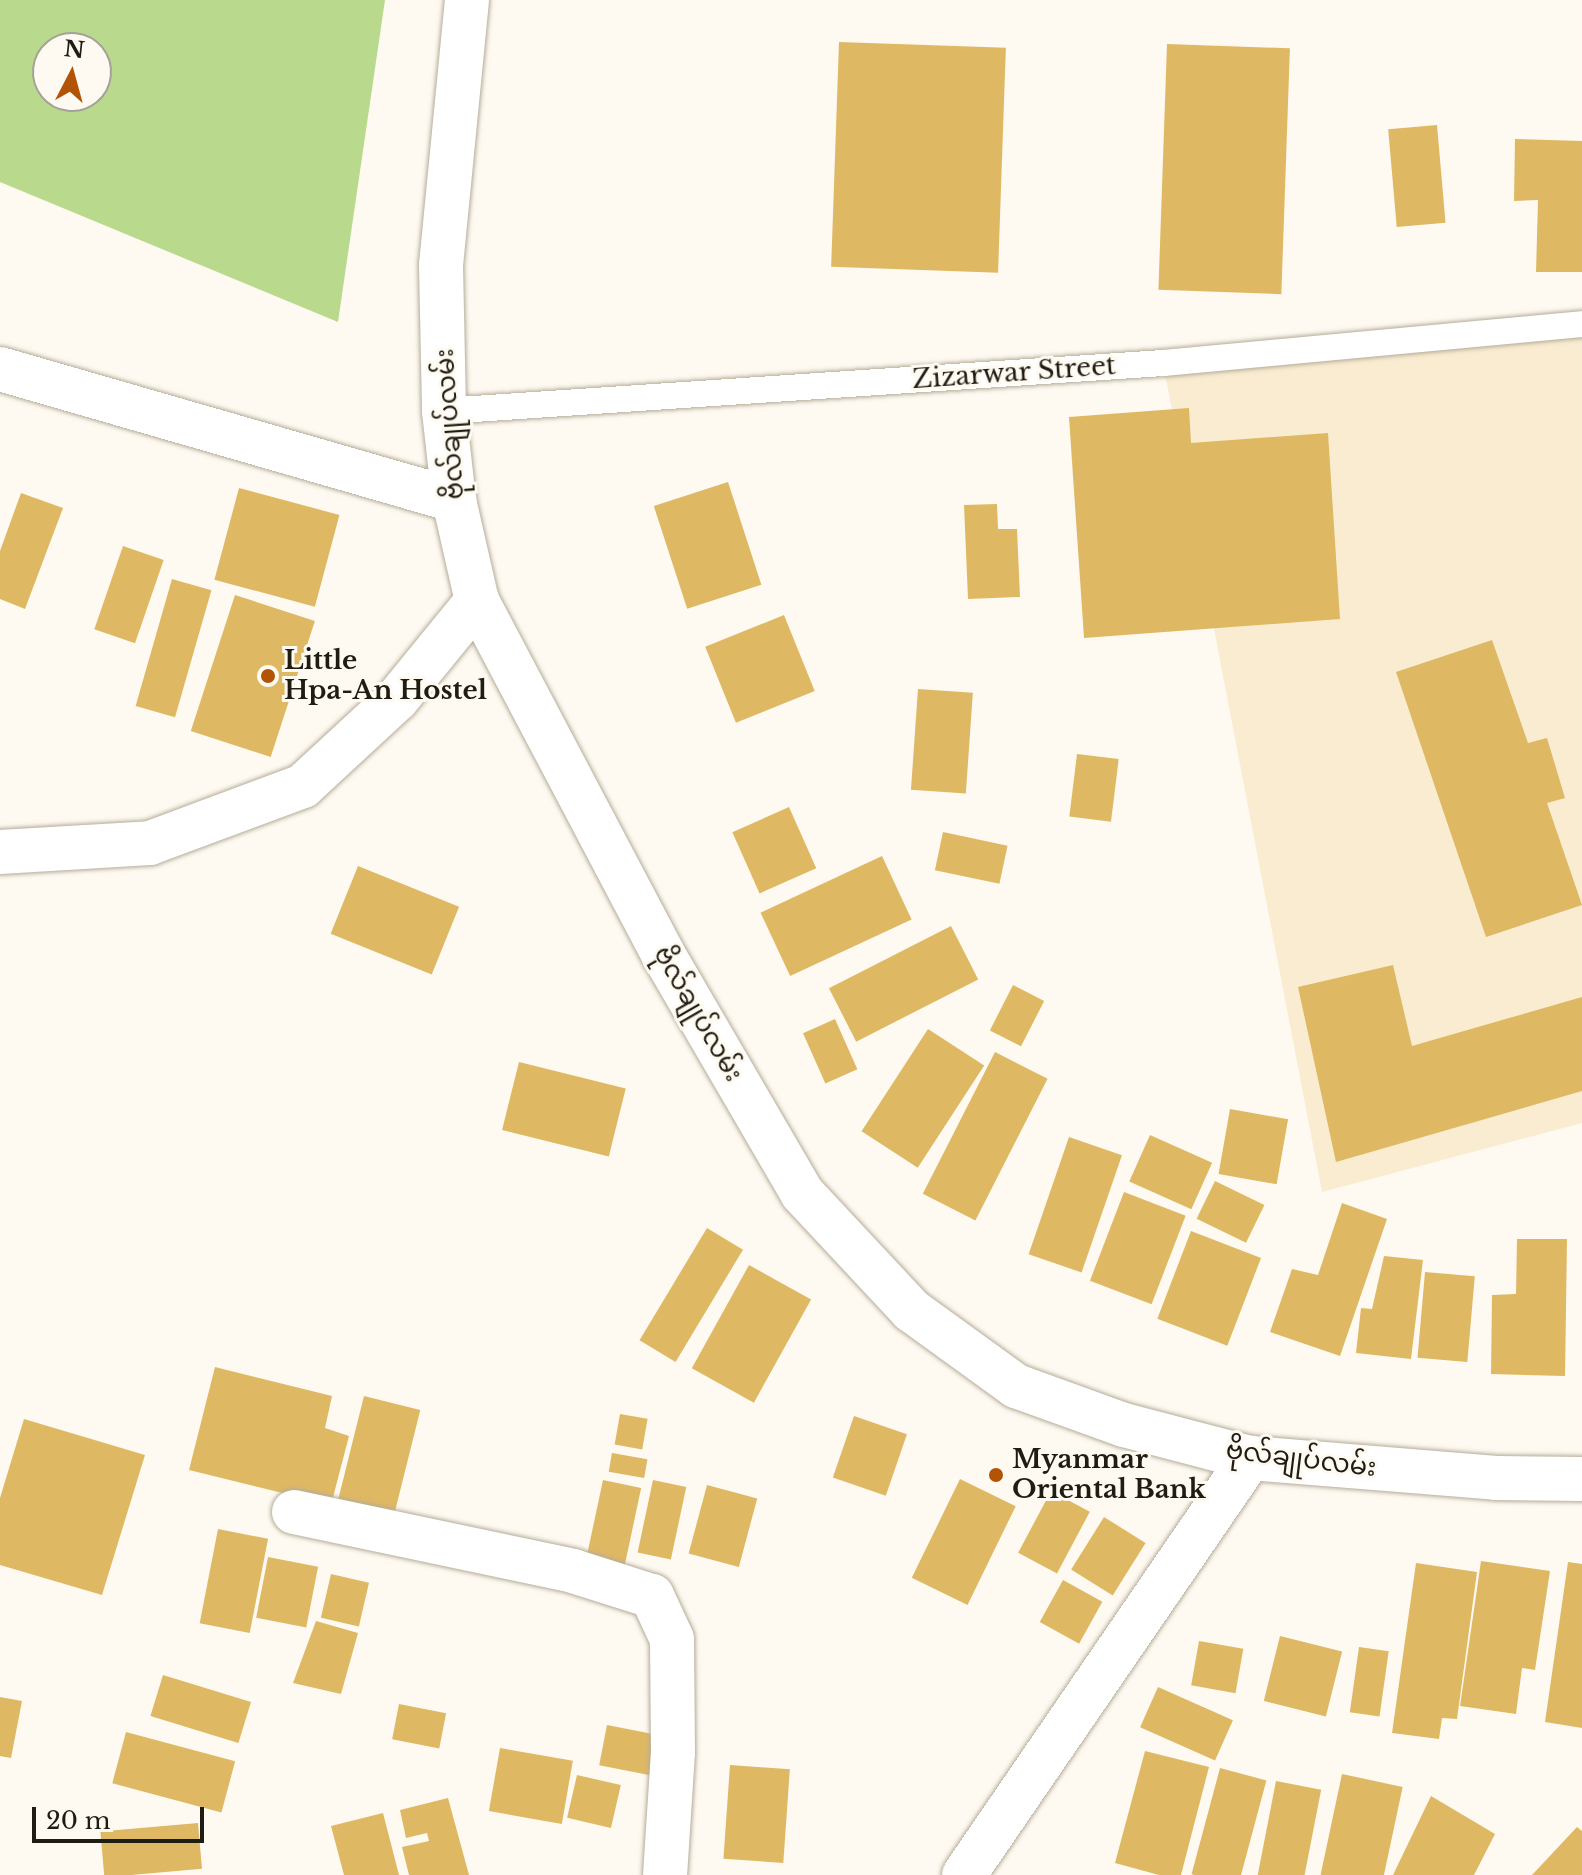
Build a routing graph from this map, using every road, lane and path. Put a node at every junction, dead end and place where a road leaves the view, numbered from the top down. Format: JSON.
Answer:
{"nodes":[{"id":1,"x":467,"y":0,"type":"edge"},
{"id":2,"x":1582,"y":324,"type":"edge"},
{"id":3,"x":0,"y":369,"type":"edge"},
{"id":4,"x":444,"y":411,"type":"junction"},
{"id":5,"x":454,"y":500,"type":"junction"},
{"id":6,"x":477,"y":601,"type":"junction"},
{"id":7,"x":0,"y":852,"type":"edge"},
{"id":8,"x":1250,"y":1458,"type":"junction"},
{"id":9,"x":1582,"y":1479,"type":"edge"},
{"id":10,"x":294,"y":1512,"type":"dead end"},
{"id":11,"x":665,"y":1875,"type":"edge"},
{"id":12,"x":964,"y":1875,"type":"edge"}],
"edges":[{"from":1,"to":4,"type":"street","name":"ဗိုလ်ချုပ်လမ်း"},
{"from":2,"to":4,"type":"lane","name":"Zizarwar Street"},
{"from":3,"to":5,"type":"street"},
{"from":4,"to":5,"type":"street","name":"ဗိုလ်ချုပ်လမ်း"},
{"from":5,"to":6,"type":"street","name":"ဗိုလ်ချုပ်လမ်း"},
{"from":6,"to":7,"type":"street"},
{"from":6,"to":8,"type":"street","name":"ဗိုလ်ချုပ်လမ်း"},
{"from":8,"to":9,"type":"street","name":"ဗိုလ်ချုပ်လမ်း"},
{"from":8,"to":12,"type":"street"},
{"from":10,"to":11,"type":"street"}]}
